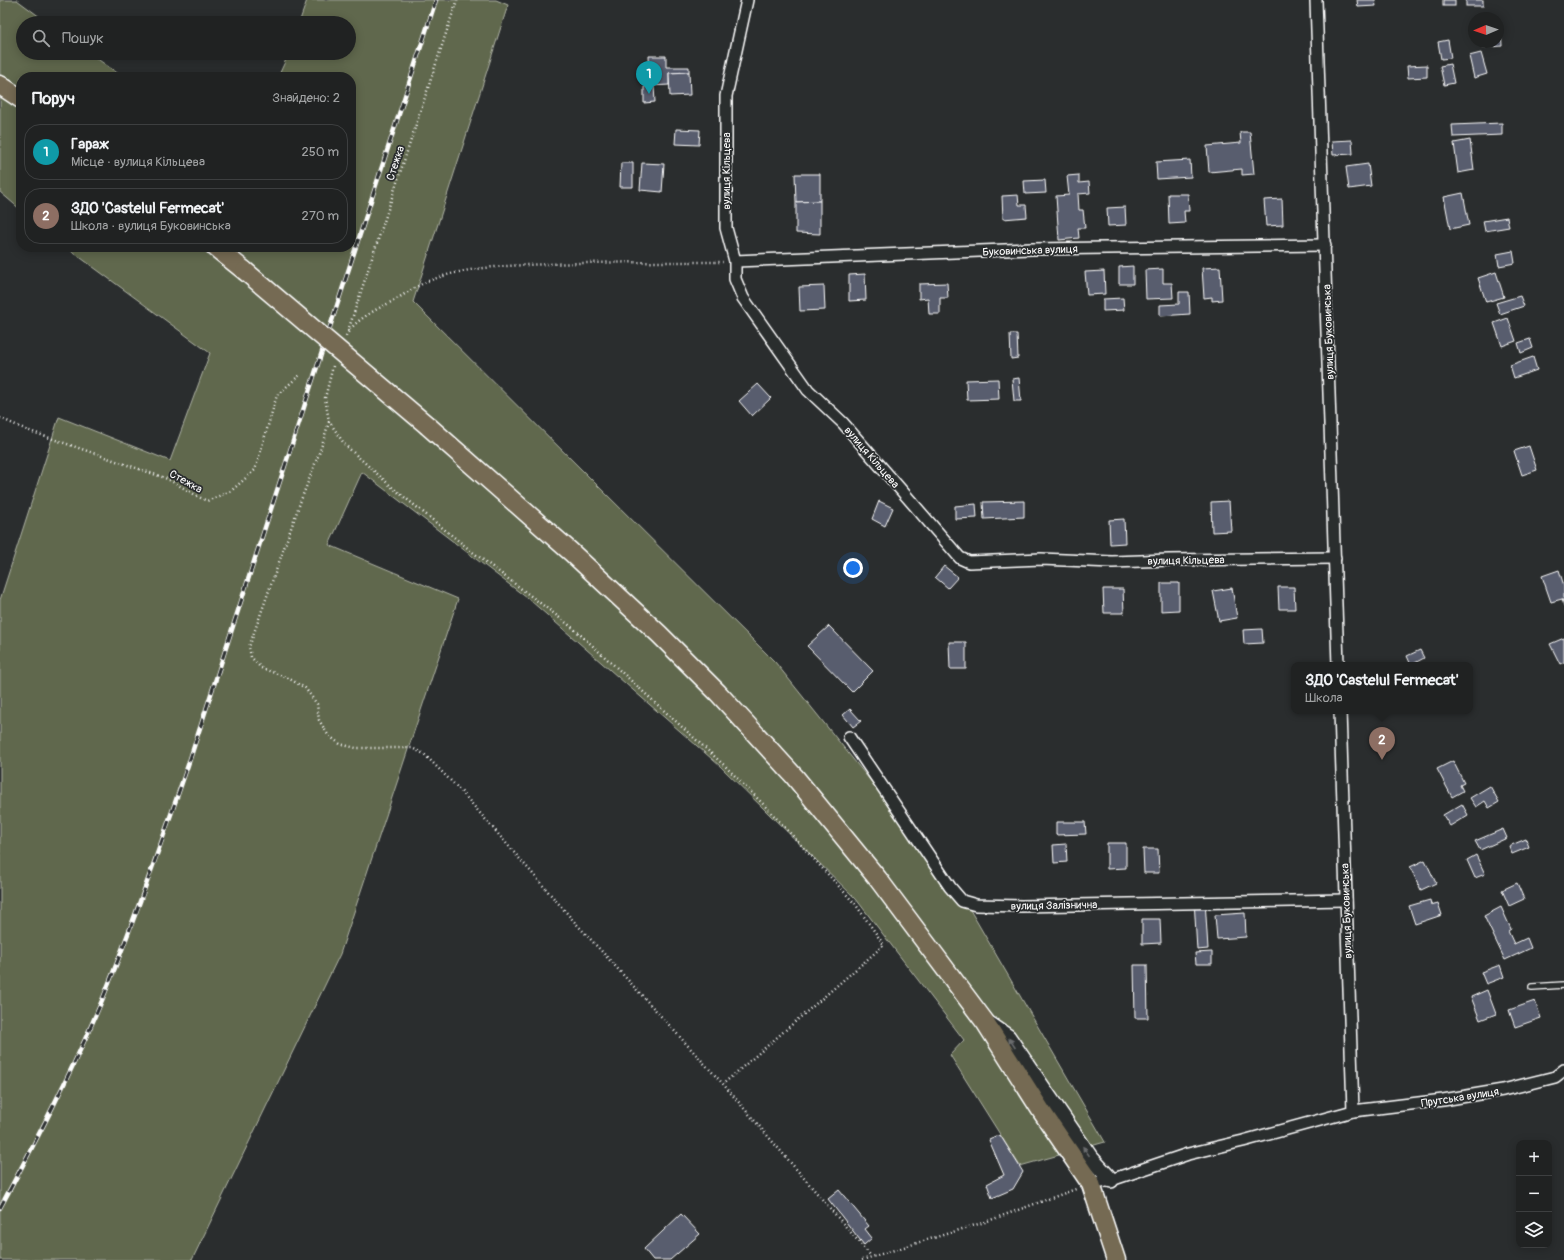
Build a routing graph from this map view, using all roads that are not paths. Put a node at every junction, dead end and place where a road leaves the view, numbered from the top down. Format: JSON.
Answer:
{"nodes":[{"id":1,"x":747,"y":0,"type":"edge"},
{"id":2,"x":1316,"y":0,"type":"edge"},
{"id":3,"x":0,"y":85,"type":"edge"},
{"id":4,"x":16,"y":96,"type":"edge"},
{"id":5,"x":1325,"y":246,"type":"junction"},
{"id":6,"x":221,"y":252,"type":"edge"},
{"id":7,"x":735,"y":261,"type":"junction"},
{"id":8,"x":1335,"y":558,"type":"junction"},
{"id":9,"x":1338,"y":662,"type":"edge"},
{"id":10,"x":1340,"y":714,"type":"edge"},
{"id":11,"x":849,"y":737,"type":"dead end"},
{"id":12,"x":1346,"y":900,"type":"junction"},
{"id":13,"x":1564,"y":984,"type":"edge"},
{"id":14,"x":1532,"y":987,"type":"dead end"},
{"id":15,"x":985,"y":1022,"type":"junction"},
{"id":16,"x":1564,"y":1070,"type":"edge"},
{"id":17,"x":1353,"y":1111,"type":"junction"},
{"id":18,"x":1112,"y":1180,"type":"junction"},
{"id":19,"x":1091,"y":1184,"type":"junction"},
{"id":20,"x":1116,"y":1260,"type":"edge"}],
"edges":[{"from":1,"to":7,"type":"street","name":"вулиця Кільцева"},
{"from":2,"to":5,"type":"street","name":"вулиця Буковинська"},
{"from":3,"to":4,"type":"highway"},
{"from":5,"to":7,"type":"street","name":"Буковинська вулиця"},
{"from":5,"to":8,"type":"street","name":"вулиця Буковинська"},
{"from":6,"to":15,"type":"highway","bridge":true},
{"from":7,"to":8,"type":"street","name":"вулиця Кільцева"},
{"from":8,"to":9,"type":"street","name":"вулиця Буковинська"},
{"from":10,"to":12,"type":"street","name":"вулиця Буковинська"},
{"from":11,"to":12,"type":"street","name":"вулиця Залізнична"},
{"from":12,"to":17,"type":"street","name":"вулиця Буковинська"},
{"from":13,"to":14,"type":"lane"},
{"from":18,"to":15,"type":"main road","one_way":true},
{"from":15,"to":19,"type":"highway"},
{"from":16,"to":17,"type":"street","name":"Прутська вулиця"},
{"from":17,"to":18,"type":"street","name":"Прутська вулиця"},
{"from":18,"to":19,"type":"street","name":"Прутська вулиця"},
{"from":19,"to":20,"type":"highway"}]}
